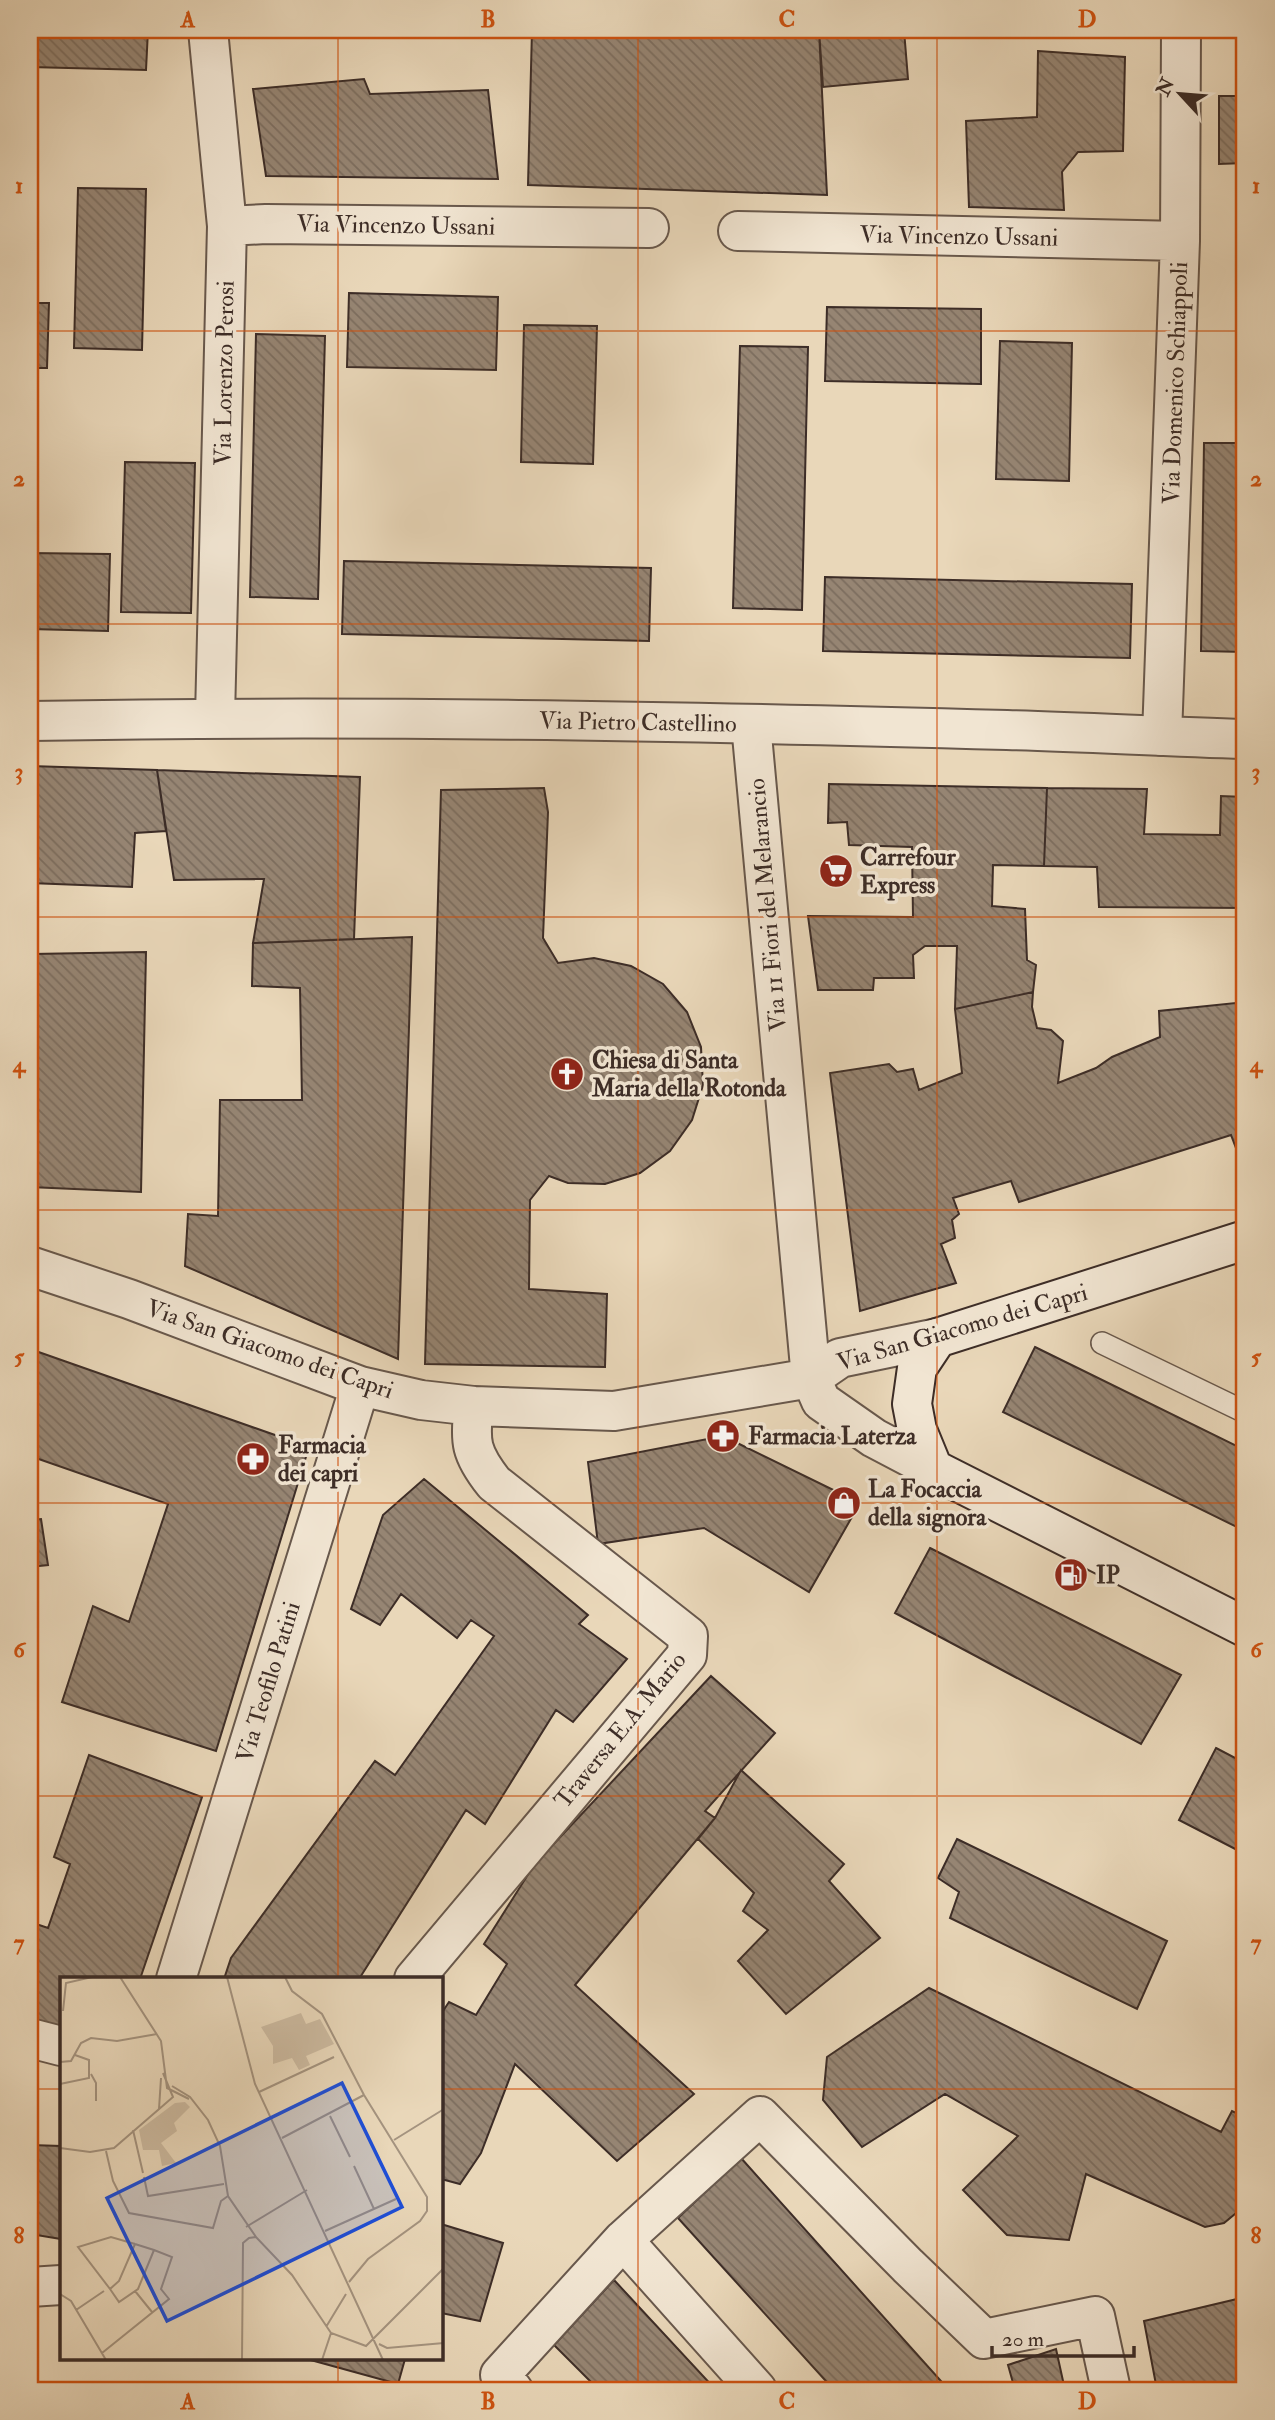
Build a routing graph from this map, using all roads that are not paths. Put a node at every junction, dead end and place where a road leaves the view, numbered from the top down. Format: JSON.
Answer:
{"nodes":[{"id":1,"x":208,"y":30,"type":"edge"},
{"id":2,"x":1181,"y":30,"type":"edge"},
{"id":3,"x":227,"y":226,"type":"junction"},
{"id":4,"x":649,"y":228,"type":"dead end"},
{"id":5,"x":738,"y":230,"type":"dead end"},
{"id":6,"x":1180,"y":241,"type":"junction"},
{"id":7,"x":215,"y":718,"type":"junction"},
{"id":8,"x":30,"y":721,"type":"edge"},
{"id":9,"x":751,"y":724,"type":"junction"},
{"id":10,"x":1162,"y":736,"type":"junction"},
{"id":11,"x":1245,"y":739,"type":"edge"},
{"id":12,"x":1245,"y":1240,"type":"edge"},
{"id":13,"x":30,"y":1266,"type":"edge"},
{"id":14,"x":937,"y":1338,"type":"junction"},
{"id":15,"x":1102,"y":1343,"type":"dead end"},
{"id":16,"x":811,"y":1378,"type":"junction"},
{"id":17,"x":360,"y":1386,"type":"junction"},
{"id":18,"x":474,"y":1406,"type":"junction"},
{"id":19,"x":1245,"y":1412,"type":"edge"},
{"id":20,"x":933,"y":1469,"type":"junction"},
{"id":21,"x":1245,"y":1627,"type":"edge"},
{"id":22,"x":178,"y":1977,"type":"edge"},
{"id":23,"x":416,"y":1977,"type":"edge"},
{"id":24,"x":30,"y":2038,"type":"edge"},
{"id":25,"x":60,"y":2046,"type":"edge"},
{"id":26,"x":624,"y":2240,"type":"junction"},
{"id":27,"x":60,"y":2285,"type":"edge"},
{"id":28,"x":30,"y":2287,"type":"edge"},
{"id":29,"x":500,"y":2385,"type":"edge"},
{"id":30,"x":757,"y":2390,"type":"edge"},
{"id":31,"x":1111,"y":2390,"type":"edge"}],
"edges":[{"from":1,"to":3,"type":"street","name":"Via Lorenzo Perosi"},
{"from":2,"to":6,"type":"street","name":"Via Domenico Schiappoli"},
{"from":3,"to":4,"type":"street","name":"Via Vincenzo Ussani"},
{"from":3,"to":7,"type":"street","name":"Via Lorenzo Perosi"},
{"from":5,"to":6,"type":"street","name":"Via Vincenzo Ussani"},
{"from":6,"to":10,"type":"street","name":"Via Domenico Schiappoli"},
{"from":7,"to":8,"type":"street","name":"Via Pietro Castellino"},
{"from":7,"to":9,"type":"street","name":"Via Pietro Castellino"},
{"from":9,"to":10,"type":"street","name":"Via Pietro Castellino"},
{"from":9,"to":16,"type":"street","name":"Via 11 Fiori del Melarancio"},
{"from":10,"to":11,"type":"street","name":"Via Pietro Castellino"},
{"from":12,"to":14,"type":"street","name":"Via San Giacomo dei Capri"},
{"from":13,"to":17,"type":"street","name":"Via San Giacomo dei Capri"},
{"from":14,"to":16,"type":"street","name":"Via San Giacomo dei Capri"},
{"from":14,"to":20,"type":"street"},
{"from":15,"to":19,"type":"lane"},
{"from":16,"to":18,"type":"street","name":"Via San Giacomo dei Capri"},
{"from":16,"to":20,"type":"street"},
{"from":17,"to":18,"type":"street","name":"Via San Giacomo dei Capri"},
{"from":17,"to":22,"type":"street","name":"Via Teofilo Patini"},
{"from":18,"to":23,"type":"street","name":"Traversa E.A. Mario"},
{"from":20,"to":21,"type":"street"},
{"from":24,"to":25,"type":"street"},
{"from":26,"to":29,"type":"street"},
{"from":26,"to":30,"type":"street"},
{"from":26,"to":31,"type":"street"},
{"from":27,"to":28,"type":"street"}]}
